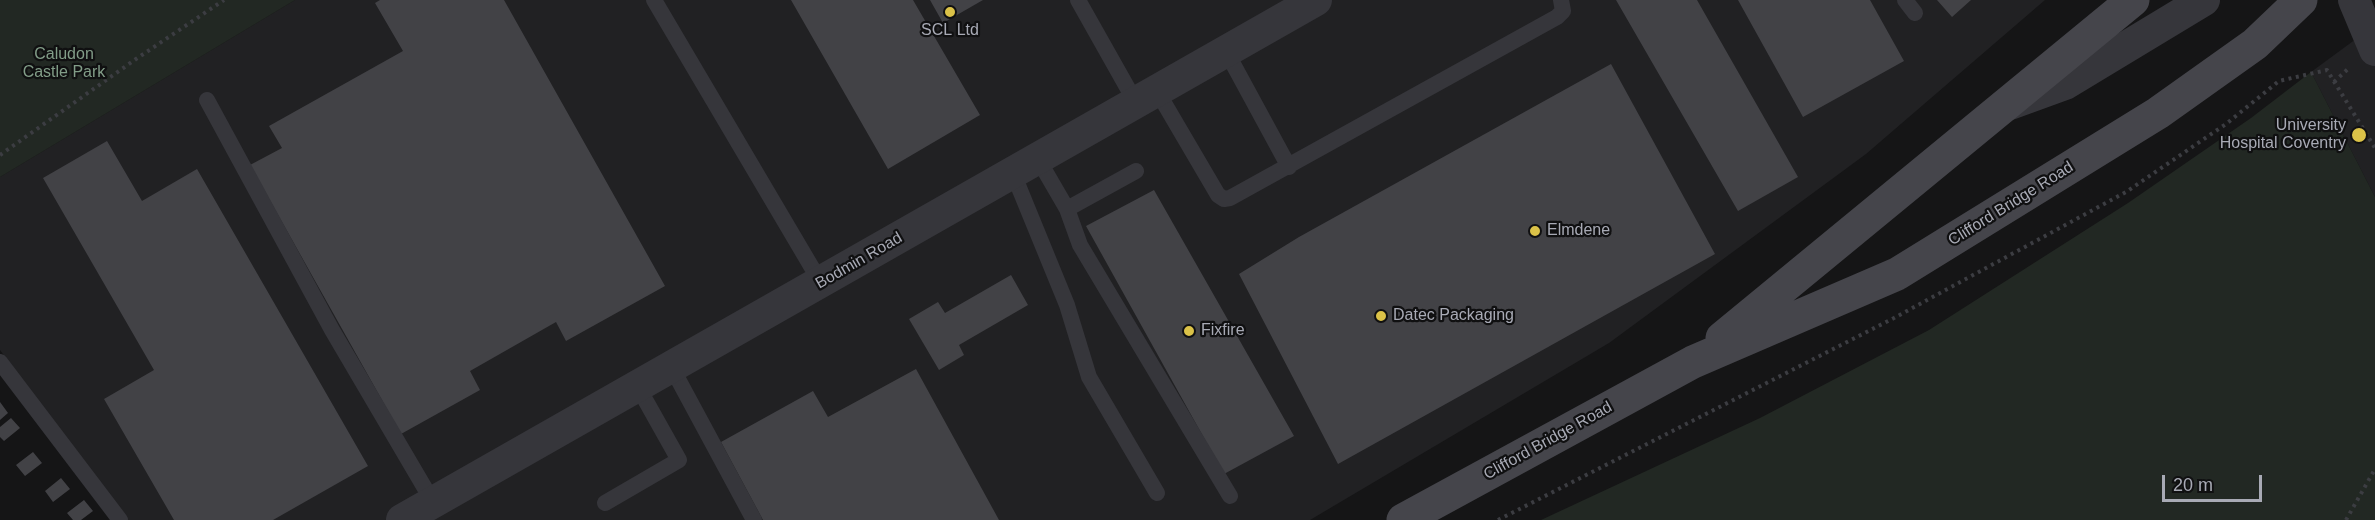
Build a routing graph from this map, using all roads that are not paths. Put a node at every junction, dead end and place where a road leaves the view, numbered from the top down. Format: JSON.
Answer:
{"nodes":[{"id":1,"x":654,"y":0,"type":"edge"},
{"id":2,"x":1078,"y":0,"type":"edge"},
{"id":3,"x":1316,"y":0,"type":"edge"},
{"id":4,"x":1561,"y":0,"type":"edge"},
{"id":5,"x":2133,"y":0,"type":"edge"},
{"id":6,"x":2204,"y":0,"type":"edge"},
{"id":7,"x":2301,"y":0,"type":"edge"},
{"id":8,"x":2354,"y":0,"type":"edge"},
{"id":9,"x":2375,"y":50,"type":"edge"},
{"id":10,"x":1226,"y":51,"type":"junction"},
{"id":11,"x":1146,"y":97,"type":"junction"},
{"id":12,"x":207,"y":100,"type":"dead end"},
{"id":13,"x":2006,"y":105,"type":"junction"},
{"id":14,"x":1026,"y":166,"type":"junction"},
{"id":15,"x":1289,"y":167,"type":"junction"},
{"id":16,"x":1136,"y":171,"type":"dead end"},
{"id":17,"x":1066,"y":209,"type":"junction"},
{"id":18,"x":821,"y":283,"type":"junction"},
{"id":19,"x":0,"y":362,"type":"edge"},
{"id":20,"x":1693,"y":362,"type":"junction"},
{"id":21,"x":672,"y":368,"type":"junction"},
{"id":22,"x":638,"y":387,"type":"junction"},
{"id":23,"x":1157,"y":494,"type":"dead end"},
{"id":24,"x":1230,"y":496,"type":"dead end"},
{"id":25,"x":605,"y":503,"type":"dead end"},
{"id":26,"x":419,"y":513,"type":"edge"},
{"id":27,"x":120,"y":520,"type":"edge"},
{"id":28,"x":754,"y":520,"type":"edge"},
{"id":29,"x":1403,"y":520,"type":"edge"}],
"edges":[{"from":1,"to":18,"type":"lane"},
{"from":2,"to":11,"type":"lane"},
{"from":3,"to":10,"type":"street","name":"Bodmin Road"},
{"from":4,"to":15,"type":"lane"},
{"from":5,"to":13,"type":"main road","name":"Clifford Bridge Road"},
{"from":6,"to":13,"type":"street"},
{"from":7,"to":20,"type":"main road","name":"Clifford Bridge Road"},
{"from":8,"to":9,"type":"street"},
{"from":10,"to":11,"type":"street","name":"Bodmin Road"},
{"from":10,"to":15,"type":"lane"},
{"from":11,"to":14,"type":"street","name":"Bodmin Road"},
{"from":11,"to":15,"type":"lane"},
{"from":12,"to":26,"type":"lane"},
{"from":13,"to":20,"type":"main road","name":"Clifford Bridge Road"},
{"from":14,"to":17,"type":"lane"},
{"from":14,"to":18,"type":"street","name":"Bodmin Road"},
{"from":14,"to":23,"type":"lane"},
{"from":16,"to":17,"type":"lane"},
{"from":17,"to":24,"type":"lane"},
{"from":18,"to":21,"type":"street","name":"Bodmin Road"},
{"from":19,"to":27,"type":"lane"},
{"from":20,"to":29,"type":"main road","name":"Clifford Bridge Road"},
{"from":21,"to":22,"type":"street","name":"Bodmin Road"},
{"from":21,"to":28,"type":"lane"},
{"from":22,"to":25,"type":"lane"},
{"from":22,"to":26,"type":"street","name":"Bodmin Road"}]}
